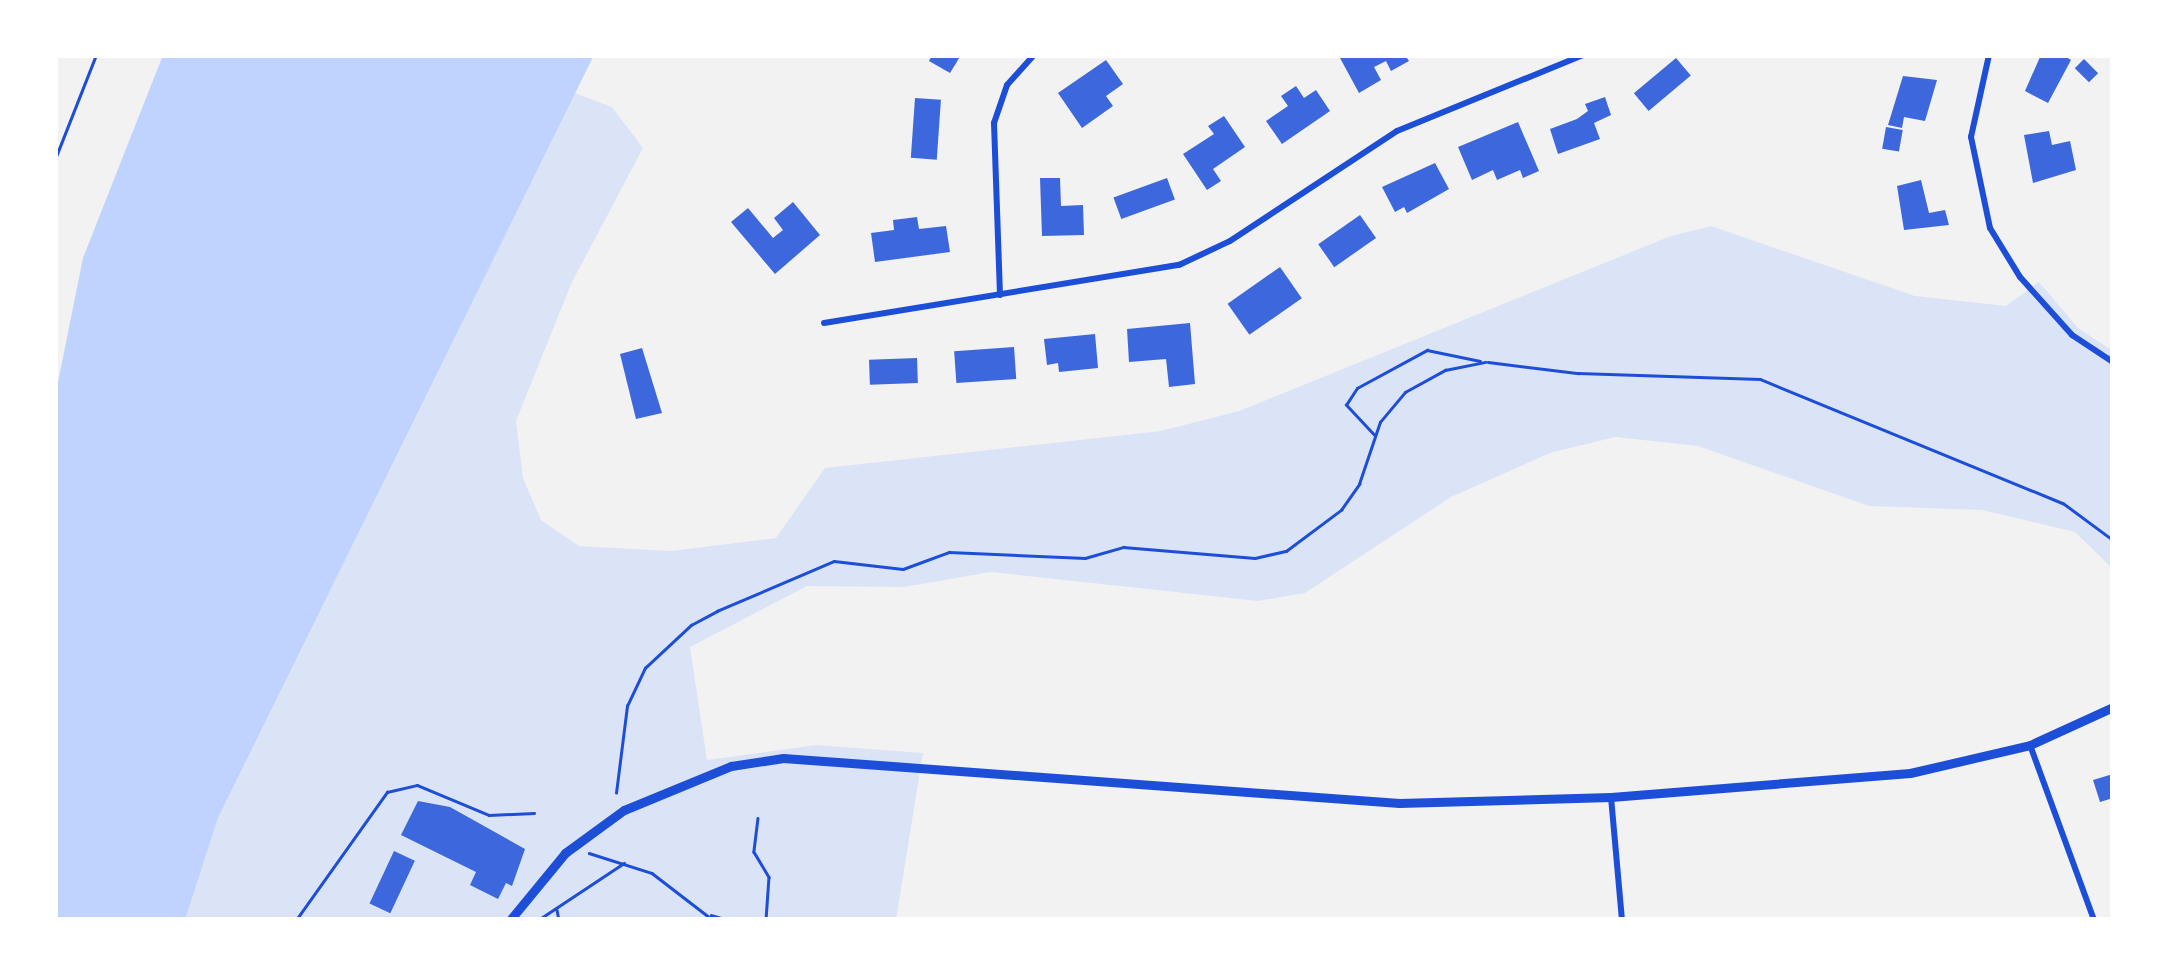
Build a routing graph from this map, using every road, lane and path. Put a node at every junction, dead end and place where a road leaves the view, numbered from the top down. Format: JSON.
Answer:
{"nodes":[{"id":1,"x":96,"y":55,"type":"edge"},
{"id":2,"x":1034,"y":55,"type":"edge"},
{"id":3,"x":1583,"y":55,"type":"edge"},
{"id":4,"x":1988,"y":55,"type":"edge"},
{"id":5,"x":55,"y":160,"type":"edge"},
{"id":6,"x":1000,"y":295,"type":"junction"},
{"id":7,"x":824,"y":324,"type":"dead end"},
{"id":8,"x":1486,"y":362,"type":"junction"},
{"id":9,"x":2113,"y":362,"type":"edge"},
{"id":10,"x":1375,"y":436,"type":"junction"},
{"id":11,"x":2113,"y":540,"type":"edge"},
{"id":12,"x":2113,"y":707,"type":"edge"},
{"id":13,"x":2030,"y":745,"type":"junction"},
{"id":14,"x":616,"y":793,"type":"dead end"},
{"id":15,"x":1610,"y":797,"type":"junction"},
{"id":16,"x":534,"y":813,"type":"dead end"},
{"id":17,"x":758,"y":818,"type":"dead end"},
{"id":18,"x":570,"y":849,"type":"junction"},
{"id":19,"x":626,"y":862,"type":"junction"},
{"id":20,"x":556,"y":908,"type":"junction"},
{"id":21,"x":766,"y":917,"type":"edge"},
{"id":22,"x":712,"y":918,"type":"edge"},
{"id":23,"x":296,"y":920,"type":"edge"},
{"id":24,"x":510,"y":920,"type":"edge"},
{"id":25,"x":538,"y":920,"type":"edge"},
{"id":26,"x":560,"y":920,"type":"edge"},
{"id":27,"x":729,"y":920,"type":"edge"},
{"id":28,"x":758,"y":920,"type":"edge"},
{"id":29,"x":1622,"y":920,"type":"edge"},
{"id":30,"x":2094,"y":920,"type":"edge"}],
"edges":[{"from":1,"to":5,"type":"path"},
{"from":2,"to":6,"type":"street"},
{"from":3,"to":6,"type":"street"},
{"from":4,"to":9,"type":"street"},
{"from":6,"to":7,"type":"street"},
{"from":8,"to":10,"type":"path"},
{"from":8,"to":10,"type":"path"},
{"from":8,"to":11,"type":"path"},
{"from":10,"to":14,"type":"path"},
{"from":12,"to":13,"type":"street"},
{"from":13,"to":15,"type":"street"},
{"from":13,"to":30,"type":"street"},
{"from":15,"to":18,"type":"street"},
{"from":15,"to":29,"type":"street"},
{"from":16,"to":23,"type":"path"},
{"from":17,"to":21,"type":"path"},
{"from":18,"to":19,"type":"path"},
{"from":18,"to":24,"type":"street"},
{"from":19,"to":20,"type":"path"},
{"from":19,"to":22,"type":"path"},
{"from":20,"to":25,"type":"path"},
{"from":20,"to":26,"type":"path"},
{"from":21,"to":28,"type":"path"},
{"from":22,"to":27,"type":"path"}]}
